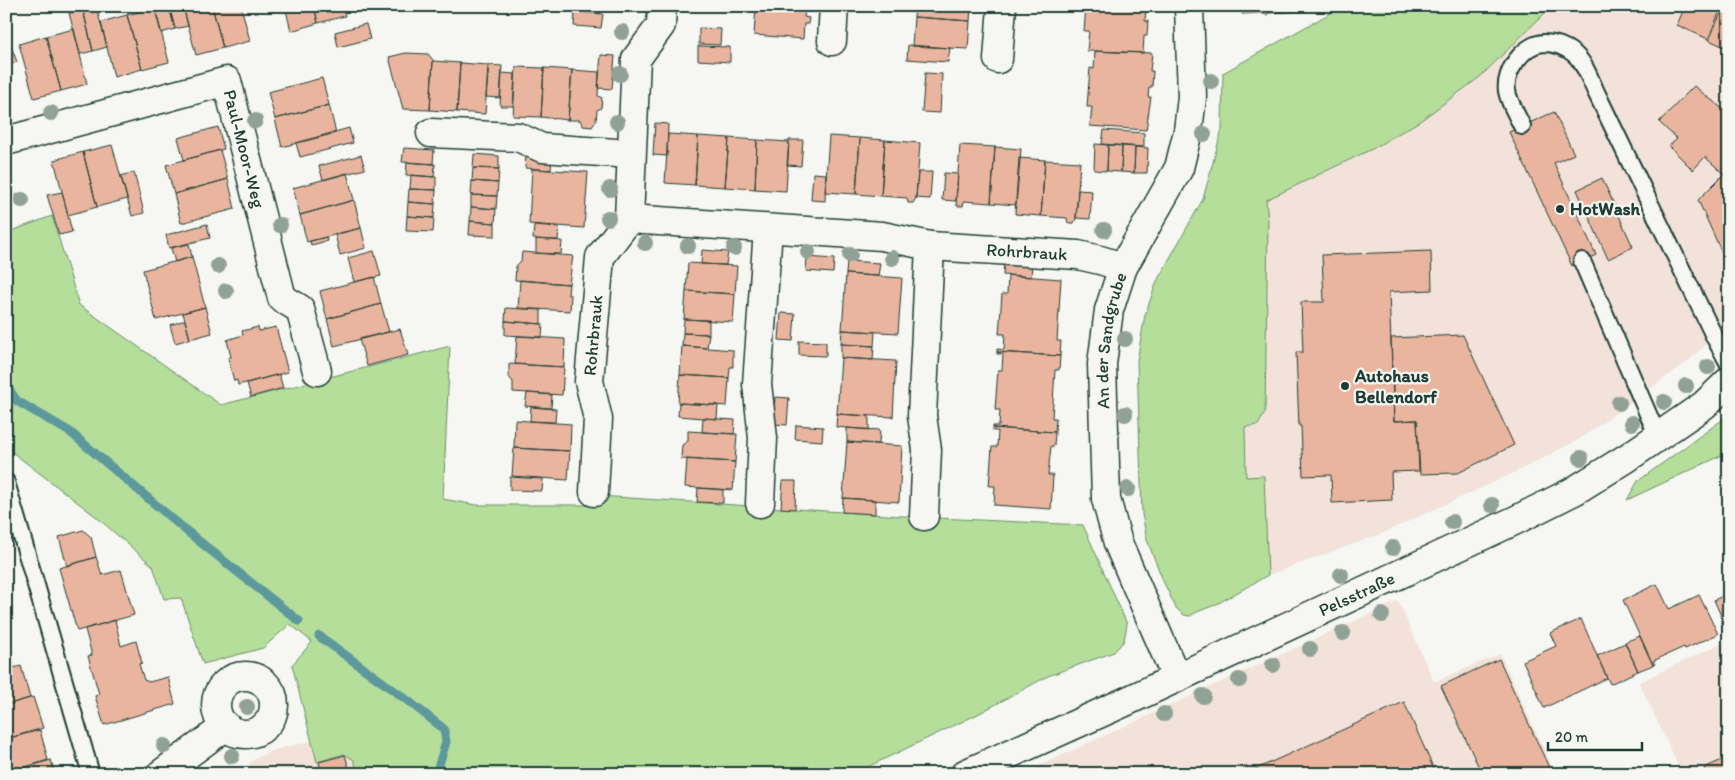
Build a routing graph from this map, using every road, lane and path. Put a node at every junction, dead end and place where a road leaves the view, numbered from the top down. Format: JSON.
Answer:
{"nodes":[{"id":1,"x":662,"y":6,"type":"edge"},
{"id":2,"x":834,"y":6,"type":"edge"},
{"id":3,"x":1002,"y":6,"type":"edge"},
{"id":4,"x":1189,"y":6,"type":"edge"},
{"id":5,"x":832,"y":41,"type":"dead end"},
{"id":6,"x":998,"y":60,"type":"dead end"},
{"id":7,"x":1522,"y":126,"type":"dead end"},
{"id":8,"x":432,"y":133,"type":"dead end"},
{"id":9,"x":6,"y":141,"type":"edge"},
{"id":10,"x":631,"y":154,"type":"junction"},
{"id":11,"x":629,"y":219,"type":"junction"},
{"id":12,"x":768,"y":228,"type":"junction"},
{"id":13,"x":930,"y":246,"type":"junction"},
{"id":14,"x":1582,"y":261,"type":"dead end"},
{"id":15,"x":1123,"y":267,"type":"junction"},
{"id":16,"x":1729,"y":364,"type":"edge"},
{"id":17,"x":317,"y":371,"type":"dead end"},
{"id":18,"x":1729,"y":381,"type":"edge"},
{"id":19,"x":1658,"y":436,"type":"junction"},
{"id":20,"x":6,"y":482,"type":"edge"},
{"id":21,"x":594,"y":492,"type":"dead end"},
{"id":22,"x":760,"y":503,"type":"dead end"},
{"id":23,"x":924,"y":516,"type":"dead end"},
{"id":24,"x":1176,"y":677,"type":"junction"},
{"id":25,"x":226,"y":726,"type":"dead end"},
{"id":26,"x":91,"y":774,"type":"edge"},
{"id":27,"x":161,"y":774,"type":"edge"},
{"id":28,"x":965,"y":774,"type":"edge"}],
"edges":[{"from":1,"to":10,"type":"street"},
{"from":2,"to":5,"type":"street"},
{"from":3,"to":6,"type":"street"},
{"from":4,"to":15,"type":"street","name":"An der Sandgrube"},
{"from":7,"to":16,"type":"lane"},
{"from":8,"to":10,"type":"street"},
{"from":9,"to":17,"type":"street","name":"Paul-Moor-Weg"},
{"from":10,"to":11,"type":"street"},
{"from":11,"to":12,"type":"street","name":"Rohrbrauk"},
{"from":11,"to":21,"type":"street","name":"Rohrbrauk"},
{"from":12,"to":13,"type":"street","name":"Rohrbrauk"},
{"from":12,"to":22,"type":"street"},
{"from":13,"to":15,"type":"street","name":"Rohrbrauk"},
{"from":13,"to":23,"type":"street"},
{"from":14,"to":19,"type":"lane"},
{"from":15,"to":24,"type":"street","name":"An der Sandgrube"},
{"from":18,"to":19,"type":"street","name":"Pelsstraße"},
{"from":19,"to":24,"type":"street","name":"Pelsstraße"},
{"from":20,"to":26,"type":"lane"},
{"from":24,"to":28,"type":"street","name":"Pelsstraße"},
{"from":25,"to":27,"type":"street"}]}
